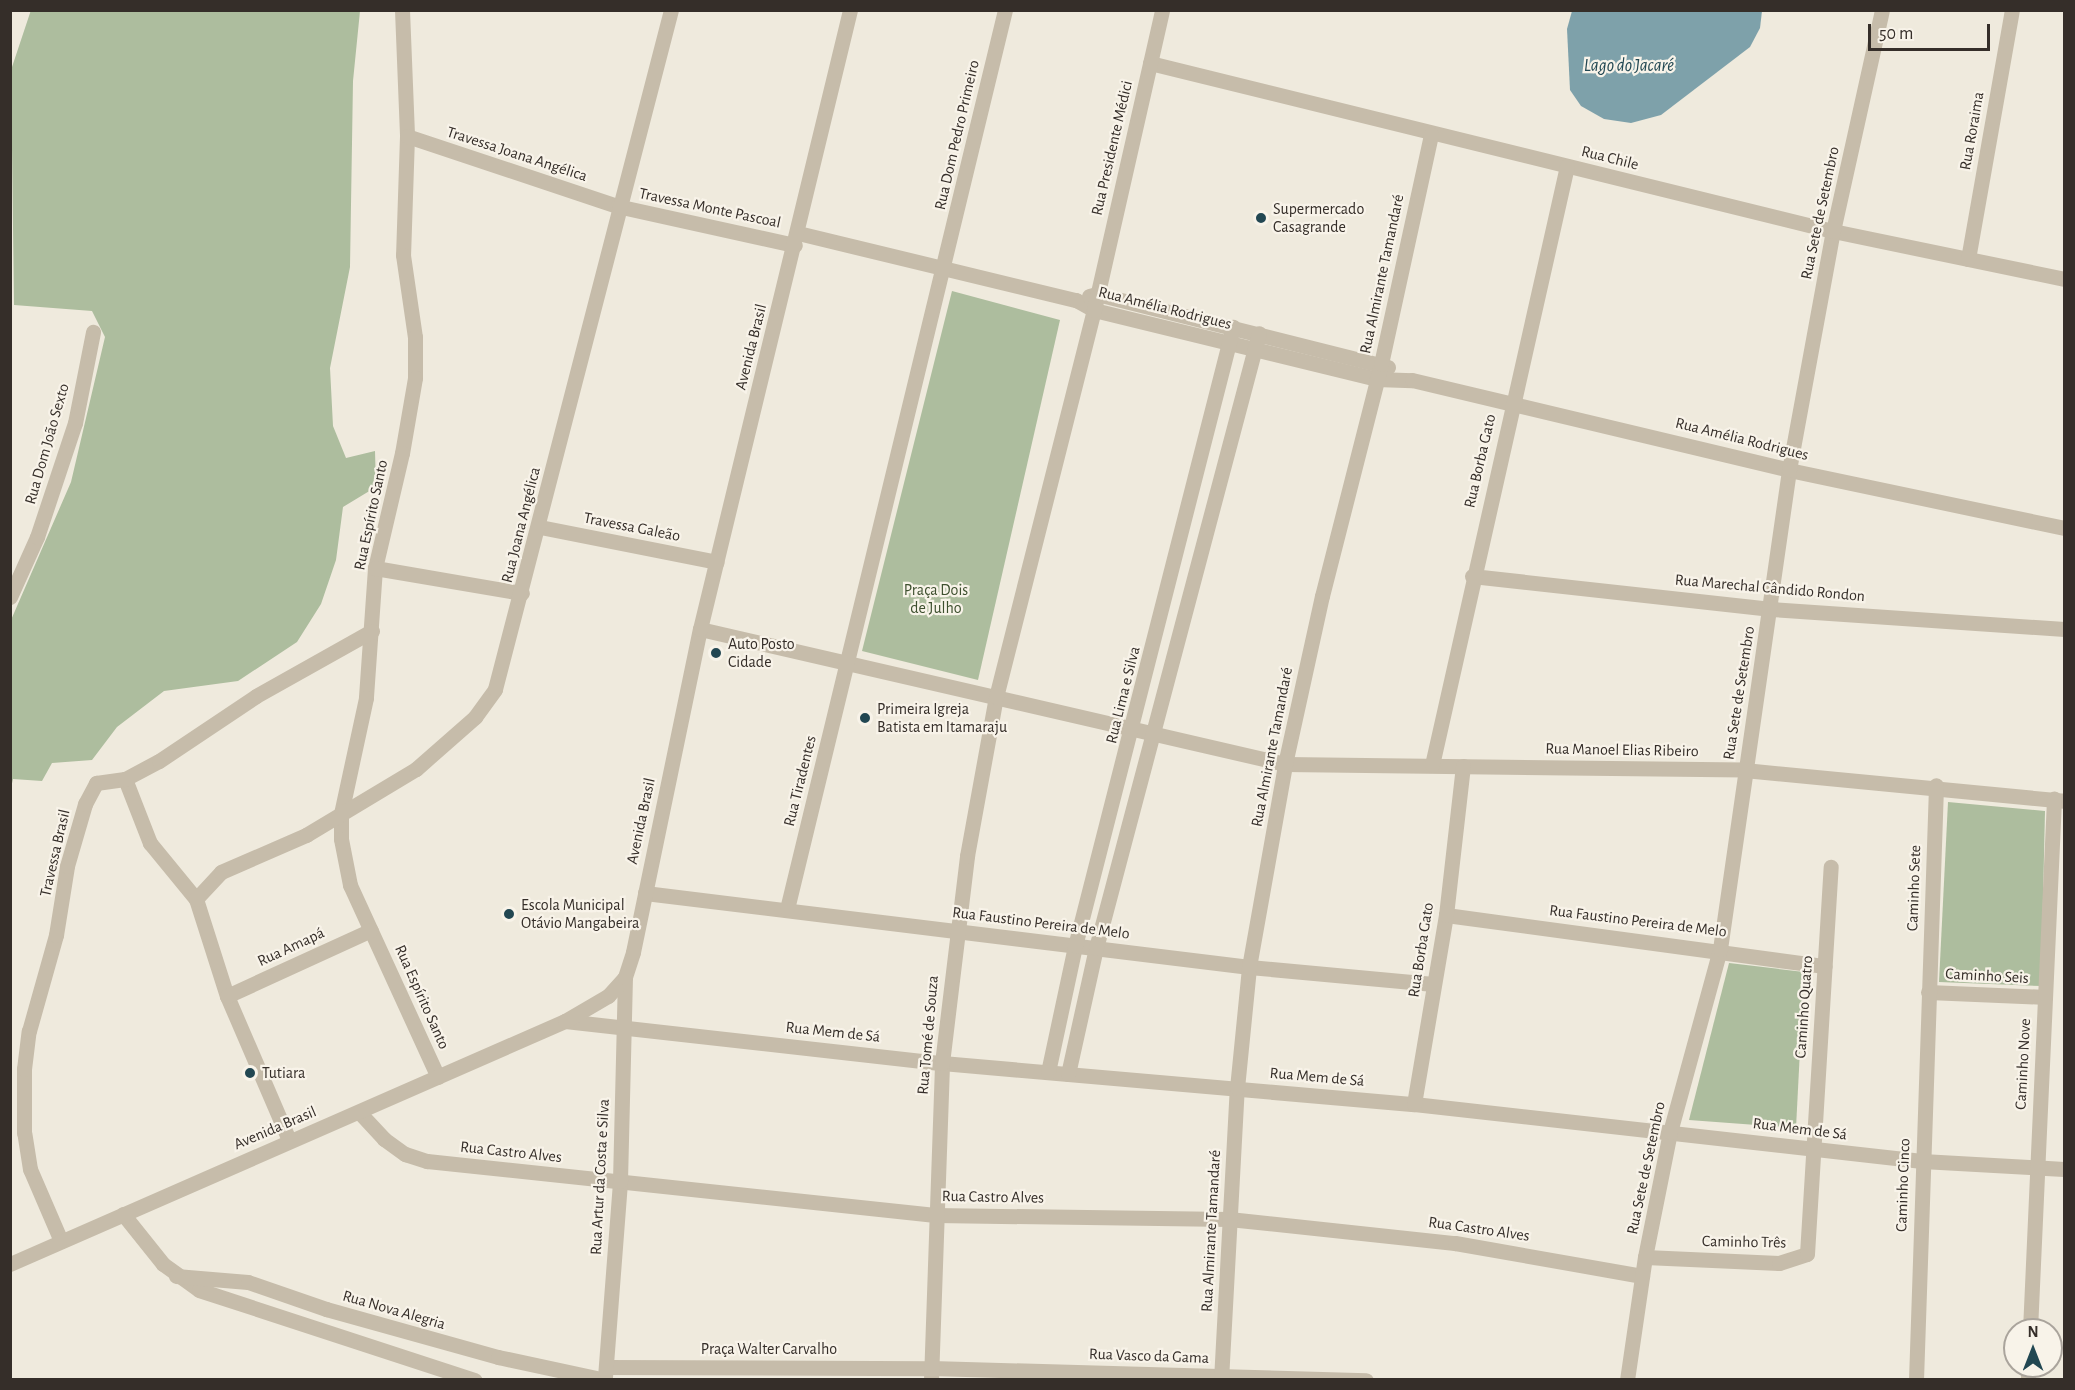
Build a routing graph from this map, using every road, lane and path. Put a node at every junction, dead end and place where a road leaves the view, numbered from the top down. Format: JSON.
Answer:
{"nodes":[{"id":1,"x":402,"y":10,"type":"edge"},
{"id":2,"x":670,"y":10,"type":"edge"},
{"id":3,"x":850,"y":10,"type":"edge"},
{"id":4,"x":1005,"y":10,"type":"edge"},
{"id":5,"x":1162,"y":10,"type":"edge"},
{"id":6,"x":1882,"y":10,"type":"edge"},
{"id":7,"x":2012,"y":10,"type":"edge"},
{"id":8,"x":1150,"y":63,"type":"junction"},
{"id":9,"x":1431,"y":134,"type":"junction"},
{"id":10,"x":407,"y":136,"type":"junction"},
{"id":11,"x":1567,"y":166,"type":"junction"},
{"id":12,"x":617,"y":206,"type":"junction"},
{"id":13,"x":1833,"y":231,"type":"junction"},
{"id":14,"x":796,"y":239,"type":"junction"},
{"id":15,"x":1968,"y":259,"type":"junction"},
{"id":16,"x":945,"y":268,"type":"junction"},
{"id":17,"x":2064,"y":279,"type":"edge"},
{"id":18,"x":1098,"y":294,"type":"junction"},
{"id":19,"x":1076,"y":300,"type":"junction"},
{"id":20,"x":1094,"y":310,"type":"junction"},
{"id":21,"x":1233,"y":327,"type":"junction"},
{"id":22,"x":93,"y":332,"type":"dead end"},
{"id":23,"x":1259,"y":333,"type":"junction"},
{"id":24,"x":1229,"y":343,"type":"junction"},
{"id":25,"x":1254,"y":349,"type":"junction"},
{"id":26,"x":1381,"y":364,"type":"junction"},
{"id":27,"x":1376,"y":379,"type":"junction"},
{"id":28,"x":1412,"y":380,"type":"junction"},
{"id":29,"x":1512,"y":402,"type":"junction"},
{"id":30,"x":1789,"y":470,"type":"junction"},
{"id":31,"x":540,"y":527,"type":"junction"},
{"id":32,"x":2064,"y":528,"type":"edge"},
{"id":33,"x":717,"y":562,"type":"junction"},
{"id":34,"x":375,"y":568,"type":"junction"},
{"id":35,"x":1472,"y":576,"type":"junction"},
{"id":36,"x":522,"y":593,"type":"junction"},
{"id":37,"x":10,"y":597,"type":"edge"},
{"id":38,"x":1771,"y":609,"type":"junction"},
{"id":39,"x":700,"y":629,"type":"junction"},
{"id":40,"x":2064,"y":629,"type":"edge"},
{"id":41,"x":372,"y":631,"type":"junction"},
{"id":42,"x":849,"y":663,"type":"junction"},
{"id":43,"x":996,"y":697,"type":"junction"},
{"id":44,"x":1133,"y":731,"type":"junction"},
{"id":45,"x":1152,"y":735,"type":"junction"},
{"id":46,"x":1285,"y":764,"type":"junction"},
{"id":47,"x":1432,"y":765,"type":"junction"},
{"id":48,"x":1463,"y":766,"type":"junction"},
{"id":49,"x":1744,"y":770,"type":"junction"},
{"id":50,"x":125,"y":779,"type":"junction"},
{"id":51,"x":1936,"y":785,"type":"junction"},
{"id":52,"x":2059,"y":800,"type":"edge"},
{"id":53,"x":341,"y":814,"type":"junction"},
{"id":54,"x":1831,"y":867,"type":"dead end"},
{"id":55,"x":645,"y":893,"type":"junction"},
{"id":56,"x":196,"y":899,"type":"junction"},
{"id":57,"x":787,"y":909,"type":"junction"},
{"id":58,"x":1446,"y":915,"type":"junction"},
{"id":59,"x":371,"y":930,"type":"junction"},
{"id":60,"x":956,"y":930,"type":"junction"},
{"id":61,"x":1075,"y":946,"type":"junction"},
{"id":62,"x":1096,"y":948,"type":"junction"},
{"id":63,"x":1719,"y":949,"type":"junction"},
{"id":64,"x":1825,"y":966,"type":"junction"},
{"id":65,"x":1249,"y":967,"type":"junction"},
{"id":66,"x":625,"y":977,"type":"junction"},
{"id":67,"x":1433,"y":984,"type":"junction"},
{"id":68,"x":1928,"y":992,"type":"junction"},
{"id":69,"x":227,"y":996,"type":"junction"},
{"id":70,"x":2044,"y":997,"type":"junction"},
{"id":71,"x":565,"y":1021,"type":"junction"},
{"id":72,"x":623,"y":1027,"type":"junction"},
{"id":73,"x":942,"y":1062,"type":"junction"},
{"id":74,"x":1048,"y":1072,"type":"junction"},
{"id":75,"x":1068,"y":1074,"type":"junction"},
{"id":76,"x":438,"y":1077,"type":"junction"},
{"id":77,"x":1237,"y":1088,"type":"junction"},
{"id":78,"x":1414,"y":1104,"type":"junction"},
{"id":79,"x":359,"y":1112,"type":"junction"},
{"id":80,"x":1670,"y":1132,"type":"junction"},
{"id":81,"x":289,"y":1140,"type":"junction"},
{"id":82,"x":1813,"y":1148,"type":"junction"},
{"id":83,"x":1922,"y":1161,"type":"junction"},
{"id":84,"x":2035,"y":1167,"type":"junction"},
{"id":85,"x":2064,"y":1169,"type":"edge"},
{"id":86,"x":620,"y":1180,"type":"junction"},
{"id":87,"x":123,"y":1214,"type":"junction"},
{"id":88,"x":935,"y":1215,"type":"junction"},
{"id":89,"x":1229,"y":1219,"type":"junction"},
{"id":90,"x":61,"y":1240,"type":"junction"},
{"id":91,"x":1645,"y":1257,"type":"junction"},
{"id":92,"x":10,"y":1264,"type":"edge"},
{"id":93,"x":176,"y":1276,"type":"junction"},
{"id":94,"x":1642,"y":1276,"type":"junction"},
{"id":95,"x":2030,"y":1318,"type":"edge"},
{"id":96,"x":931,"y":1374,"type":"edge"},
{"id":97,"x":605,"y":1375,"type":"edge"},
{"id":98,"x":1221,"y":1378,"type":"edge"},
{"id":99,"x":475,"y":1380,"type":"edge"},
{"id":100,"x":1366,"y":1380,"type":"edge"},
{"id":101,"x":1627,"y":1380,"type":"edge"},
{"id":102,"x":1916,"y":1380,"type":"edge"}],
"edges":[{"from":1,"to":10,"type":"street","name":"Rua Espírito Santo"},
{"from":2,"to":12,"type":"street","name":"Rua Joana Angélica"},
{"from":3,"to":14,"type":"street","name":"Avenida Brasil"},
{"from":4,"to":16,"type":"street","name":"Rua Dom Pedro Primeiro"},
{"from":5,"to":8,"type":"street","name":"Rua Presidente Médici"},
{"from":6,"to":13,"type":"street","name":"Rua Sete de Setembro"},
{"from":7,"to":15,"type":"street","name":"Rua Roraima"},
{"from":8,"to":9,"type":"street","name":"Rua Chile"},
{"from":8,"to":18,"type":"street","name":"Rua Presidente Médici"},
{"from":9,"to":11,"type":"street","name":"Rua Chile"},
{"from":9,"to":26,"type":"street","name":"Rua Almirante Tamandaré"},
{"from":10,"to":12,"type":"street","name":"Travessa Joana Angélica"},
{"from":10,"to":34,"type":"street","name":"Rua Espírito Santo"},
{"from":11,"to":13,"type":"street","name":"Rua Chile"},
{"from":11,"to":29,"type":"street","name":"Rua Borba Gato"},
{"from":12,"to":14,"type":"street","name":"Travessa Monte Pascoal"},
{"from":12,"to":31,"type":"street","name":"Rua Joana Angélica"},
{"from":13,"to":15,"type":"street","name":"Rua Chile"},
{"from":13,"to":30,"type":"street","name":"Rua Sete de Setembro"},
{"from":14,"to":16,"type":"street"},
{"from":14,"to":33,"type":"street","name":"Avenida Brasil"},
{"from":15,"to":17,"type":"street","name":"Rua Chile"},
{"from":16,"to":19,"type":"street"},
{"from":16,"to":42,"type":"street"},
{"from":18,"to":19,"type":"street","name":"Rua Amélia Rodrigues"},
{"from":18,"to":20,"type":"street"},
{"from":18,"to":21,"type":"street","name":"Rua Amélia Rodrigues"},
{"from":19,"to":20,"type":"street","name":"Rua Amélia Rodrigues"},
{"from":20,"to":24,"type":"street","name":"Rua Amélia Rodrigues"},
{"from":20,"to":43,"type":"street"},
{"from":21,"to":23,"type":"street","name":"Rua Amélia Rodrigues"},
{"from":21,"to":24,"type":"street","name":"Rua Lima e Silva"},
{"from":22,"to":37,"type":"street","name":"Rua Dom João Sexto"},
{"from":23,"to":25,"type":"street"},
{"from":23,"to":26,"type":"street","name":"Rua Amélia Rodrigues"},
{"from":24,"to":25,"type":"street","name":"Rua Amélia Rodrigues"},
{"from":24,"to":44,"type":"street","name":"Rua Lima e Silva"},
{"from":25,"to":27,"type":"street","name":"Rua Amélia Rodrigues"},
{"from":25,"to":45,"type":"street"},
{"from":26,"to":27,"type":"street","name":"Rua Almirante Tamandaré"},
{"from":26,"to":28,"type":"street","name":"Rua Amélia Rodrigues"},
{"from":27,"to":28,"type":"street","name":"Rua Amélia Rodrigues"},
{"from":27,"to":46,"type":"street","name":"Rua Almirante Tamandaré"},
{"from":28,"to":29,"type":"street","name":"Rua Amélia Rodrigues"},
{"from":29,"to":30,"type":"street","name":"Rua Amélia Rodrigues"},
{"from":29,"to":35,"type":"street","name":"Rua Borba Gato"},
{"from":30,"to":32,"type":"street","name":"Rua Amélia Rodrigues"},
{"from":30,"to":38,"type":"street","name":"Rua Sete de Setembro"},
{"from":31,"to":33,"type":"street","name":"Travessa Galeão"},
{"from":31,"to":36,"type":"street","name":"Rua Joana Angélica"},
{"from":33,"to":39,"type":"street","name":"Avenida Brasil"},
{"from":34,"to":36,"type":"street"},
{"from":34,"to":41,"type":"street","name":"Rua Espírito Santo"},
{"from":35,"to":38,"type":"street","name":"Rua Marechal Cândido Rondon"},
{"from":35,"to":47,"type":"street","name":"Rua Borba Gato"},
{"from":36,"to":53,"type":"street","name":"Rua Joana Angélica"},
{"from":38,"to":40,"type":"street","name":"Rua Marechal Cândido Rondon"},
{"from":38,"to":49,"type":"street","name":"Rua Sete de Setembro"},
{"from":39,"to":42,"type":"street"},
{"from":39,"to":55,"type":"street","name":"Avenida Brasil"},
{"from":41,"to":50,"type":"street","name":"Travessa Brasil"},
{"from":41,"to":53,"type":"street","name":"Rua Espírito Santo"},
{"from":42,"to":43,"type":"street"},
{"from":42,"to":57,"type":"street","name":"Rua Tiradentes"},
{"from":43,"to":44,"type":"street","name":"Rua Manoel Elias Ribeiro"},
{"from":43,"to":60,"type":"street","name":"Rua Tomé de Souza"},
{"from":44,"to":45,"type":"street","name":"Rua Manoel Elias Ribeiro"},
{"from":44,"to":61,"type":"street","name":"Rua Lima e Silva"},
{"from":45,"to":46,"type":"street","name":"Rua Manoel Elias Ribeiro"},
{"from":45,"to":62,"type":"street"},
{"from":46,"to":47,"type":"street","name":"Rua Manoel Elias Ribeiro"},
{"from":46,"to":65,"type":"street","name":"Rua Almirante Tamandaré"},
{"from":47,"to":48,"type":"street","name":"Rua Manoel Elias Ribeiro"},
{"from":48,"to":49,"type":"street","name":"Rua Manoel Elias Ribeiro"},
{"from":48,"to":58,"type":"street","name":"Rua Borba Gato"},
{"from":49,"to":51,"type":"street","name":"Rua Manoel Elias Ribeiro"},
{"from":49,"to":63,"type":"street","name":"Rua Sete de Setembro"},
{"from":50,"to":56,"type":"street"},
{"from":50,"to":90,"type":"street","name":"Travessa Brasil"},
{"from":51,"to":52,"type":"street","name":"Rua Manoel Elias Ribeiro"},
{"from":51,"to":68,"type":"street","name":"Caminho Sete"},
{"from":52,"to":70,"type":"street","name":"Caminho Nove"},
{"from":53,"to":56,"type":"street","name":"Rua Joana Angélica"},
{"from":53,"to":59,"type":"street","name":"Rua Espírito Santo"},
{"from":54,"to":64,"type":"street","name":"Caminho Quatro"},
{"from":55,"to":57,"type":"street","name":"Rua Faustino Pereira de Melo"},
{"from":55,"to":66,"type":"street","name":"Avenida Brasil"},
{"from":56,"to":69,"type":"street"},
{"from":57,"to":60,"type":"street","name":"Rua Faustino Pereira de Melo"},
{"from":58,"to":63,"type":"street","name":"Rua Faustino Pereira de Melo"},
{"from":58,"to":67,"type":"street","name":"Rua Borba Gato"},
{"from":59,"to":69,"type":"street","name":"Rua Amapá"},
{"from":59,"to":76,"type":"street","name":"Rua Espírito Santo"},
{"from":60,"to":61,"type":"street","name":"Rua Faustino Pereira de Melo"},
{"from":60,"to":73,"type":"street","name":"Rua Tomé de Souza"},
{"from":61,"to":62,"type":"street","name":"Rua Faustino Pereira de Melo"},
{"from":61,"to":74,"type":"street","name":"Rua Lima e Silva"},
{"from":62,"to":65,"type":"street","name":"Rua Faustino Pereira de Melo"},
{"from":62,"to":75,"type":"street"},
{"from":63,"to":64,"type":"street","name":"Rua Faustino Pereira de Melo"},
{"from":63,"to":80,"type":"street","name":"Rua Sete de Setembro"},
{"from":64,"to":82,"type":"street","name":"Caminho Quatro"},
{"from":65,"to":67,"type":"street","name":"Rua Faustino Pereira de Melo"},
{"from":65,"to":77,"type":"street","name":"Rua Almirante Tamandaré"},
{"from":66,"to":71,"type":"street","name":"Avenida Brasil"},
{"from":66,"to":72,"type":"street","name":"Rua Artur da Costa e Silva"},
{"from":67,"to":78,"type":"street","name":"Rua Borba Gato"},
{"from":68,"to":70,"type":"street","name":"Caminho Seis"},
{"from":68,"to":83,"type":"street","name":"Caminho Cinco"},
{"from":69,"to":81,"type":"street"},
{"from":70,"to":84,"type":"street","name":"Caminho Nove"},
{"from":71,"to":72,"type":"street","name":"Rua Mem de Sá"},
{"from":71,"to":76,"type":"street","name":"Avenida Brasil"},
{"from":72,"to":73,"type":"street","name":"Rua Mem de Sá"},
{"from":72,"to":86,"type":"street","name":"Rua Artur da Costa e Silva"},
{"from":73,"to":74,"type":"street","name":"Rua Mem de Sá"},
{"from":73,"to":88,"type":"street","name":"Rua Tomé de Souza"},
{"from":74,"to":75,"type":"street","name":"Rua Mem de Sá"},
{"from":75,"to":77,"type":"street","name":"Rua Mem de Sá"},
{"from":76,"to":79,"type":"street","name":"Avenida Brasil"},
{"from":77,"to":78,"type":"street","name":"Rua Mem de Sá"},
{"from":77,"to":89,"type":"street","name":"Rua Almirante Tamandaré"},
{"from":78,"to":80,"type":"street","name":"Rua Mem de Sá"},
{"from":79,"to":81,"type":"street","name":"Avenida Brasil"},
{"from":79,"to":86,"type":"street","name":"Rua Castro Alves"},
{"from":80,"to":82,"type":"street","name":"Rua Mem de Sá"},
{"from":80,"to":91,"type":"street","name":"Rua Sete de Setembro"},
{"from":81,"to":87,"type":"street","name":"Avenida Brasil"},
{"from":82,"to":83,"type":"street","name":"Rua Mem de Sá"},
{"from":82,"to":91,"type":"street","name":"Caminho Três"},
{"from":83,"to":84,"type":"street","name":"Rua Mem de Sá"},
{"from":83,"to":102,"type":"street","name":"Caminho Cinco"},
{"from":84,"to":85,"type":"street","name":"Rua Mem de Sá"},
{"from":84,"to":95,"type":"street","name":"Caminho Nove"},
{"from":86,"to":88,"type":"street","name":"Rua Castro Alves"},
{"from":86,"to":97,"type":"street","name":"Rua Artur da Costa e Silva"},
{"from":87,"to":90,"type":"street","name":"Avenida Brasil"},
{"from":87,"to":93,"type":"street"},
{"from":88,"to":89,"type":"street","name":"Rua Castro Alves"},
{"from":88,"to":96,"type":"street","name":"Rua Tomé de Souza"},
{"from":89,"to":94,"type":"street","name":"Rua Castro Alves"},
{"from":89,"to":98,"type":"street","name":"Rua Almirante Tamandaré"},
{"from":90,"to":92,"type":"street","name":"Avenida Brasil"},
{"from":91,"to":94,"type":"street","name":"Rua Sete de Setembro"},
{"from":93,"to":97,"type":"street","name":"Rua Nova Alegria"},
{"from":93,"to":99,"type":"street"},
{"from":94,"to":101,"type":"street","name":"Rua Sete de Setembro"},
{"from":96,"to":97,"type":"street","name":"Praça Walter Carvalho"},
{"from":96,"to":98,"type":"street","name":"Rua Vasco da Gama"},
{"from":98,"to":100,"type":"street","name":"Rua Vasco da Gama"}]}
